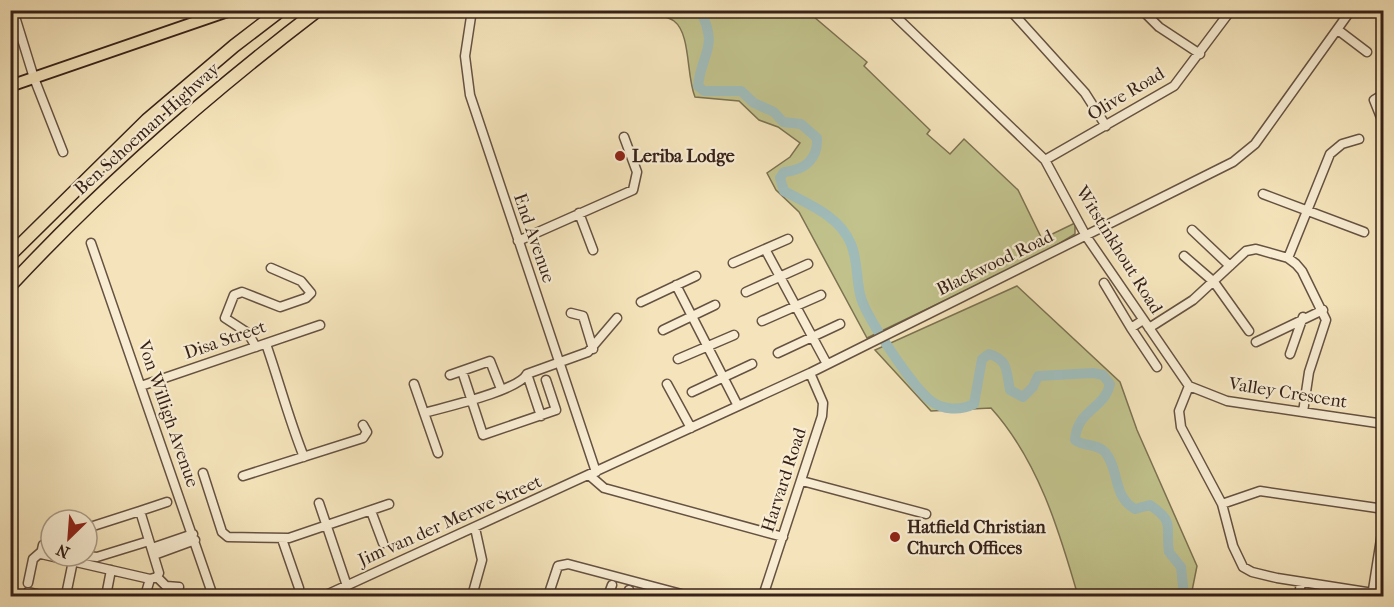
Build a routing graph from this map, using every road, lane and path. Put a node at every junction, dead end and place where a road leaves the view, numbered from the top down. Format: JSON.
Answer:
{"nodes":[{"id":1,"x":13,"y":10,"type":"edge"},
{"id":2,"x":231,"y":10,"type":"edge"},
{"id":3,"x":281,"y":10,"type":"edge"},
{"id":4,"x":318,"y":10,"type":"edge"},
{"id":5,"x":472,"y":10,"type":"edge"},
{"id":6,"x":889,"y":10,"type":"edge"},
{"id":7,"x":1010,"y":10,"type":"edge"},
{"id":8,"x":1142,"y":10,"type":"edge"},
{"id":9,"x":1231,"y":10,"type":"edge"},
{"id":10,"x":1352,"y":10,"type":"edge"},
{"id":11,"x":1338,"y":30,"type":"junction"},
{"id":12,"x":1367,"y":52,"type":"dead end"},
{"id":13,"x":1200,"y":54,"type":"junction"},
{"id":14,"x":34,"y":78,"type":"junction"},
{"id":15,"x":10,"y":87,"type":"edge"},
{"id":16,"x":1383,"y":94,"type":"edge"},
{"id":17,"x":1383,"y":125,"type":"edge"},
{"id":18,"x":1106,"y":126,"type":"junction"},
{"id":19,"x":624,"y":137,"type":"dead end"},
{"id":20,"x":1359,"y":139,"type":"dead end"},
{"id":21,"x":63,"y":152,"type":"dead end"},
{"id":22,"x":1045,"y":160,"type":"junction"},
{"id":23,"x":1263,"y":194,"type":"dead end"},
{"id":24,"x":1306,"y":212,"type":"junction"},
{"id":25,"x":579,"y":213,"type":"junction"},
{"id":26,"x":1192,"y":230,"type":"dead end"},
{"id":27,"x":1364,"y":232,"type":"dead end"},
{"id":28,"x":1086,"y":236,"type":"junction"},
{"id":29,"x":788,"y":239,"type":"dead end"},
{"id":30,"x":518,"y":241,"type":"junction"},
{"id":31,"x":91,"y":243,"type":"dead end"},
{"id":32,"x":765,"y":249,"type":"junction"},
{"id":33,"x":593,"y":250,"type":"dead end"},
{"id":34,"x":11,"y":254,"type":"edge"},
{"id":35,"x":1184,"y":256,"type":"dead end"},
{"id":36,"x":1288,"y":258,"type":"junction"},
{"id":37,"x":733,"y":263,"type":"dead end"},
{"id":38,"x":808,"y":264,"type":"dead end"},
{"id":39,"x":1230,"y":266,"type":"junction"},
{"id":40,"x":272,"y":268,"type":"dead end"},
{"id":41,"x":696,"y":276,"type":"dead end"},
{"id":42,"x":781,"y":277,"type":"junction"},
{"id":43,"x":1214,"y":282,"type":"junction"},
{"id":44,"x":1104,"y":283,"type":"dead end"},
{"id":45,"x":676,"y":285,"type":"junction"},
{"id":46,"x":10,"y":288,"type":"edge"},
{"id":47,"x":746,"y":292,"type":"dead end"},
{"id":48,"x":821,"y":295,"type":"dead end"},
{"id":49,"x":641,"y":302,"type":"dead end"},
{"id":50,"x":715,"y":305,"type":"dead end"},
{"id":51,"x":797,"y":306,"type":"junction"},
{"id":52,"x":1323,"y":310,"type":"junction"},
{"id":53,"x":571,"y":313,"type":"dead end"},
{"id":54,"x":692,"y":316,"type":"junction"},
{"id":55,"x":1303,"y":317,"type":"junction"},
{"id":56,"x":617,"y":318,"type":"dead end"},
{"id":57,"x":1143,"y":320,"type":"junction"},
{"id":58,"x":762,"y":321,"type":"dead end"},
{"id":59,"x":840,"y":324,"type":"dead end"},
{"id":60,"x":320,"y":325,"type":"dead end"},
{"id":61,"x":1131,"y":328,"type":"junction"},
{"id":62,"x":1149,"y":328,"type":"junction"},
{"id":63,"x":663,"y":330,"type":"dead end"},
{"id":64,"x":1249,"y":331,"type":"dead end"},
{"id":65,"x":734,"y":335,"type":"dead end"},
{"id":66,"x":812,"y":336,"type":"junction"},
{"id":67,"x":1256,"y":342,"type":"dead end"},
{"id":68,"x":266,"y":344,"type":"junction"},
{"id":69,"x":708,"y":346,"type":"junction"},
{"id":70,"x":256,"y":347,"type":"junction"},
{"id":71,"x":593,"y":349,"type":"junction"},
{"id":72,"x":778,"y":353,"type":"dead end"},
{"id":73,"x":1290,"y":354,"type":"dead end"},
{"id":74,"x":678,"y":359,"type":"dead end"},
{"id":75,"x":560,"y":363,"type":"junction"},
{"id":76,"x":752,"y":364,"type":"dead end"},
{"id":77,"x":827,"y":364,"type":"junction"},
{"id":78,"x":1157,"y":367,"type":"dead end"},
{"id":79,"x":462,"y":371,"type":"junction"},
{"id":80,"x":810,"y":373,"type":"junction"},
{"id":81,"x":528,"y":374,"type":"junction"},
{"id":82,"x":450,"y":375,"type":"dead end"},
{"id":83,"x":723,"y":378,"type":"junction"},
{"id":84,"x":546,"y":380,"type":"dead end"},
{"id":85,"x":414,"y":384,"type":"dead end"},
{"id":86,"x":667,"y":384,"type":"dead end"},
{"id":87,"x":141,"y":386,"type":"junction"},
{"id":88,"x":1189,"y":386,"type":"junction"},
{"id":89,"x":501,"y":389,"type":"junction"},
{"id":90,"x":692,"y":392,"type":"dead end"},
{"id":91,"x":471,"y":399,"type":"junction"},
{"id":92,"x":738,"y":406,"type":"junction"},
{"id":93,"x":1303,"y":412,"type":"junction"},
{"id":94,"x":424,"y":413,"type":"junction"},
{"id":95,"x":541,"y":416,"type":"junction"},
{"id":96,"x":363,"y":424,"type":"dead end"},
{"id":97,"x":1383,"y":424,"type":"edge"},
{"id":98,"x":691,"y":428,"type":"junction"},
{"id":99,"x":438,"y":453,"type":"dead end"},
{"id":100,"x":304,"y":457,"type":"junction"},
{"id":101,"x":202,"y":473,"type":"dead end"},
{"id":102,"x":592,"y":474,"type":"junction"},
{"id":103,"x":243,"y":476,"type":"dead end"},
{"id":104,"x":802,"y":481,"type":"junction"},
{"id":105,"x":167,"y":502,"type":"dead end"},
{"id":106,"x":319,"y":502,"type":"dead end"},
{"id":107,"x":388,"y":504,"type":"dead end"},
{"id":108,"x":1222,"y":504,"type":"junction"},
{"id":109,"x":1383,"y":509,"type":"edge"},
{"id":110,"x":140,"y":511,"type":"junction"},
{"id":111,"x":371,"y":511,"type":"junction"},
{"id":112,"x":926,"y":514,"type":"dead end"},
{"id":113,"x":1383,"y":520,"type":"edge"},
{"id":114,"x":99,"y":524,"type":"edge"},
{"id":115,"x":327,"y":526,"type":"junction"},
{"id":116,"x":475,"y":528,"type":"junction"},
{"id":117,"x":194,"y":537,"type":"junction"},
{"id":118,"x":783,"y":537,"type":"junction"},
{"id":119,"x":282,"y":539,"type":"junction"},
{"id":120,"x":383,"y":543,"type":"dead end"},
{"id":121,"x":152,"y":548,"type":"junction"},
{"id":122,"x":39,"y":554,"type":"edge"},
{"id":123,"x":99,"y":557,"type":"edge"},
{"id":124,"x":99,"y":567,"type":"edge"},
{"id":125,"x":72,"y":568,"type":"edge"},
{"id":126,"x":111,"y":570,"type":"junction"},
{"id":127,"x":154,"y":578,"type":"junction"},
{"id":128,"x":1301,"y":582,"type":"junction"},
{"id":129,"x":28,"y":583,"type":"dead end"},
{"id":130,"x":612,"y":585,"type":"dead end"},
{"id":131,"x":347,"y":586,"type":"junction"},
{"id":132,"x":178,"y":587,"type":"dead end"},
{"id":133,"x":299,"y":588,"type":"dead end"},
{"id":134,"x":68,"y":590,"type":"dead end"},
{"id":135,"x":28,"y":592,"type":"dead end"},
{"id":136,"x":1372,"y":595,"type":"edge"},
{"id":137,"x":46,"y":597,"type":"edge"},
{"id":138,"x":106,"y":597,"type":"edge"},
{"id":139,"x":145,"y":597,"type":"edge"},
{"id":140,"x":213,"y":597,"type":"edge"},
{"id":141,"x":324,"y":597,"type":"edge"},
{"id":142,"x":472,"y":597,"type":"edge"},
{"id":143,"x":548,"y":597,"type":"edge"},
{"id":144,"x":608,"y":597,"type":"edge"},
{"id":145,"x":688,"y":597,"type":"edge"},
{"id":146,"x":763,"y":597,"type":"edge"},
{"id":147,"x":1299,"y":597,"type":"edge"}],
"edges":[{"from":1,"to":14,"type":"street"},
{"from":2,"to":14,"type":"main road"},
{"from":3,"to":34,"type":"highway","name":"Ben Schoeman Highway"},
{"from":4,"to":46,"type":"highway","name":"Ben Schoeman Highway"},
{"from":5,"to":30,"type":"street","name":"End Avenue"},
{"from":6,"to":22,"type":"street","name":"Witstinkhout Road"},
{"from":7,"to":18,"type":"street"},
{"from":8,"to":13,"type":"street"},
{"from":9,"to":13,"type":"street","name":"Olive Road"},
{"from":10,"to":11,"type":"street","name":"Blackwood Road"},
{"from":11,"to":12,"type":"street"},
{"from":11,"to":28,"type":"street","name":"Blackwood Road"},
{"from":13,"to":18,"type":"street","name":"Olive Road"},
{"from":14,"to":15,"type":"main road"},
{"from":14,"to":21,"type":"street"},
{"from":16,"to":17,"type":"street"},
{"from":18,"to":22,"type":"street","name":"Olive Road"},
{"from":19,"to":25,"type":"street"},
{"from":20,"to":24,"type":"street"},
{"from":22,"to":28,"type":"street","name":"Witstinkhout Road"},
{"from":23,"to":24,"type":"street"},
{"from":24,"to":27,"type":"street"},
{"from":24,"to":36,"type":"street"},
{"from":25,"to":30,"type":"street"},
{"from":25,"to":33,"type":"street"},
{"from":26,"to":39,"type":"street"},
{"from":28,"to":57,"type":"street","name":"Witstinkhout Road"},
{"from":28,"to":77,"type":"street","name":"Blackwood Road"},
{"from":29,"to":32,"type":"street"},
{"from":30,"to":75,"type":"street","name":"End Avenue"},
{"from":31,"to":87,"type":"street","name":"Von Willigh Avenue"},
{"from":32,"to":37,"type":"street"},
{"from":32,"to":42,"type":"street"},
{"from":35,"to":43,"type":"street"},
{"from":36,"to":39,"type":"street"},
{"from":36,"to":52,"type":"street"},
{"from":38,"to":42,"type":"street"},
{"from":39,"to":43,"type":"street"},
{"from":40,"to":70,"type":"street"},
{"from":41,"to":45,"type":"street"},
{"from":42,"to":47,"type":"street"},
{"from":42,"to":51,"type":"street"},
{"from":43,"to":62,"type":"street"},
{"from":43,"to":64,"type":"street"},
{"from":44,"to":61,"type":"street"},
{"from":45,"to":49,"type":"street"},
{"from":45,"to":54,"type":"street"},
{"from":48,"to":51,"type":"street"},
{"from":50,"to":54,"type":"street"},
{"from":51,"to":58,"type":"street"},
{"from":51,"to":66,"type":"street"},
{"from":52,"to":55,"type":"street"},
{"from":52,"to":93,"type":"street"},
{"from":53,"to":71,"type":"street"},
{"from":54,"to":63,"type":"street"},
{"from":54,"to":69,"type":"street"},
{"from":55,"to":67,"type":"street"},
{"from":55,"to":73,"type":"street"},
{"from":56,"to":71,"type":"street"},
{"from":57,"to":61,"type":"street"},
{"from":57,"to":62,"type":"street","name":"Witstinkhout Road"},
{"from":59,"to":66,"type":"street"},
{"from":60,"to":68,"type":"street","name":"Disa Street"},
{"from":61,"to":78,"type":"street"},
{"from":62,"to":88,"type":"street","name":"Witstinkhout Road"},
{"from":65,"to":69,"type":"street"},
{"from":66,"to":72,"type":"street"},
{"from":66,"to":77,"type":"street"},
{"from":68,"to":70,"type":"street","name":"Disa Street"},
{"from":68,"to":100,"type":"street"},
{"from":69,"to":74,"type":"street"},
{"from":69,"to":83,"type":"street"},
{"from":70,"to":87,"type":"street","name":"Disa Street"},
{"from":71,"to":75,"type":"street"},
{"from":75,"to":81,"type":"street"},
{"from":75,"to":102,"type":"street","name":"End Avenue"},
{"from":76,"to":83,"type":"street"},
{"from":77,"to":80,"type":"street","name":"Blackwood Road"},
{"from":79,"to":82,"type":"street"},
{"from":79,"to":89,"type":"street"},
{"from":79,"to":91,"type":"street"},
{"from":80,"to":92,"type":"street","name":"Blackwood Road"},
{"from":80,"to":104,"type":"street","name":"Harvard Road"},
{"from":81,"to":89,"type":"street"},
{"from":81,"to":95,"type":"street"},
{"from":83,"to":90,"type":"street"},
{"from":83,"to":92,"type":"street"},
{"from":84,"to":95,"type":"street"},
{"from":85,"to":94,"type":"street"},
{"from":86,"to":98,"type":"street"},
{"from":87,"to":117,"type":"street","name":"Von Willigh Avenue"},
{"from":88,"to":93,"type":"street","name":"Valley Crescent"},
{"from":88,"to":108,"type":"street"},
{"from":89,"to":91,"type":"street"},
{"from":91,"to":94,"type":"street"},
{"from":91,"to":95,"type":"street"},
{"from":92,"to":98,"type":"street","name":"Blackwood Road"},
{"from":93,"to":97,"type":"street","name":"Valley Crescent"},
{"from":94,"to":99,"type":"street"},
{"from":96,"to":100,"type":"street"},
{"from":98,"to":102,"type":"street","name":"Blackwood Road"},
{"from":100,"to":103,"type":"street"},
{"from":101,"to":119,"type":"street"},
{"from":102,"to":116,"type":"street","name":"Jim van der Merwe Street"},
{"from":102,"to":118,"type":"street"},
{"from":104,"to":112,"type":"street"},
{"from":104,"to":118,"type":"street","name":"Harvard Road"},
{"from":105,"to":110,"type":"street"},
{"from":106,"to":115,"type":"street"},
{"from":107,"to":111,"type":"street"},
{"from":108,"to":109,"type":"street"},
{"from":108,"to":128,"type":"street"},
{"from":110,"to":114,"type":"street"},
{"from":110,"to":121,"type":"street"},
{"from":111,"to":115,"type":"street"},
{"from":111,"to":120,"type":"street"},
{"from":113,"to":136,"type":"street"},
{"from":115,"to":119,"type":"street"},
{"from":115,"to":131,"type":"street"},
{"from":116,"to":131,"type":"street","name":"Jim van der Merwe Street"},
{"from":116,"to":142,"type":"street"},
{"from":117,"to":121,"type":"street"},
{"from":117,"to":140,"type":"street","name":"Von Willigh Avenue"},
{"from":118,"to":146,"type":"street","name":"Harvard Road"},
{"from":119,"to":133,"type":"street"},
{"from":121,"to":123,"type":"street"},
{"from":121,"to":127,"type":"street"},
{"from":122,"to":129,"type":"street"},
{"from":124,"to":126,"type":"street"},
{"from":125,"to":134,"type":"street"},
{"from":126,"to":127,"type":"street"},
{"from":126,"to":138,"type":"street"},
{"from":127,"to":132,"type":"street"},
{"from":127,"to":139,"type":"street"},
{"from":128,"to":136,"type":"street"},
{"from":128,"to":147,"type":"street"},
{"from":130,"to":144,"type":"street"},
{"from":131,"to":141,"type":"street","name":"Jim van der Merwe Street"},
{"from":135,"to":137,"type":"street"},
{"from":143,"to":145,"type":"street"}]}
